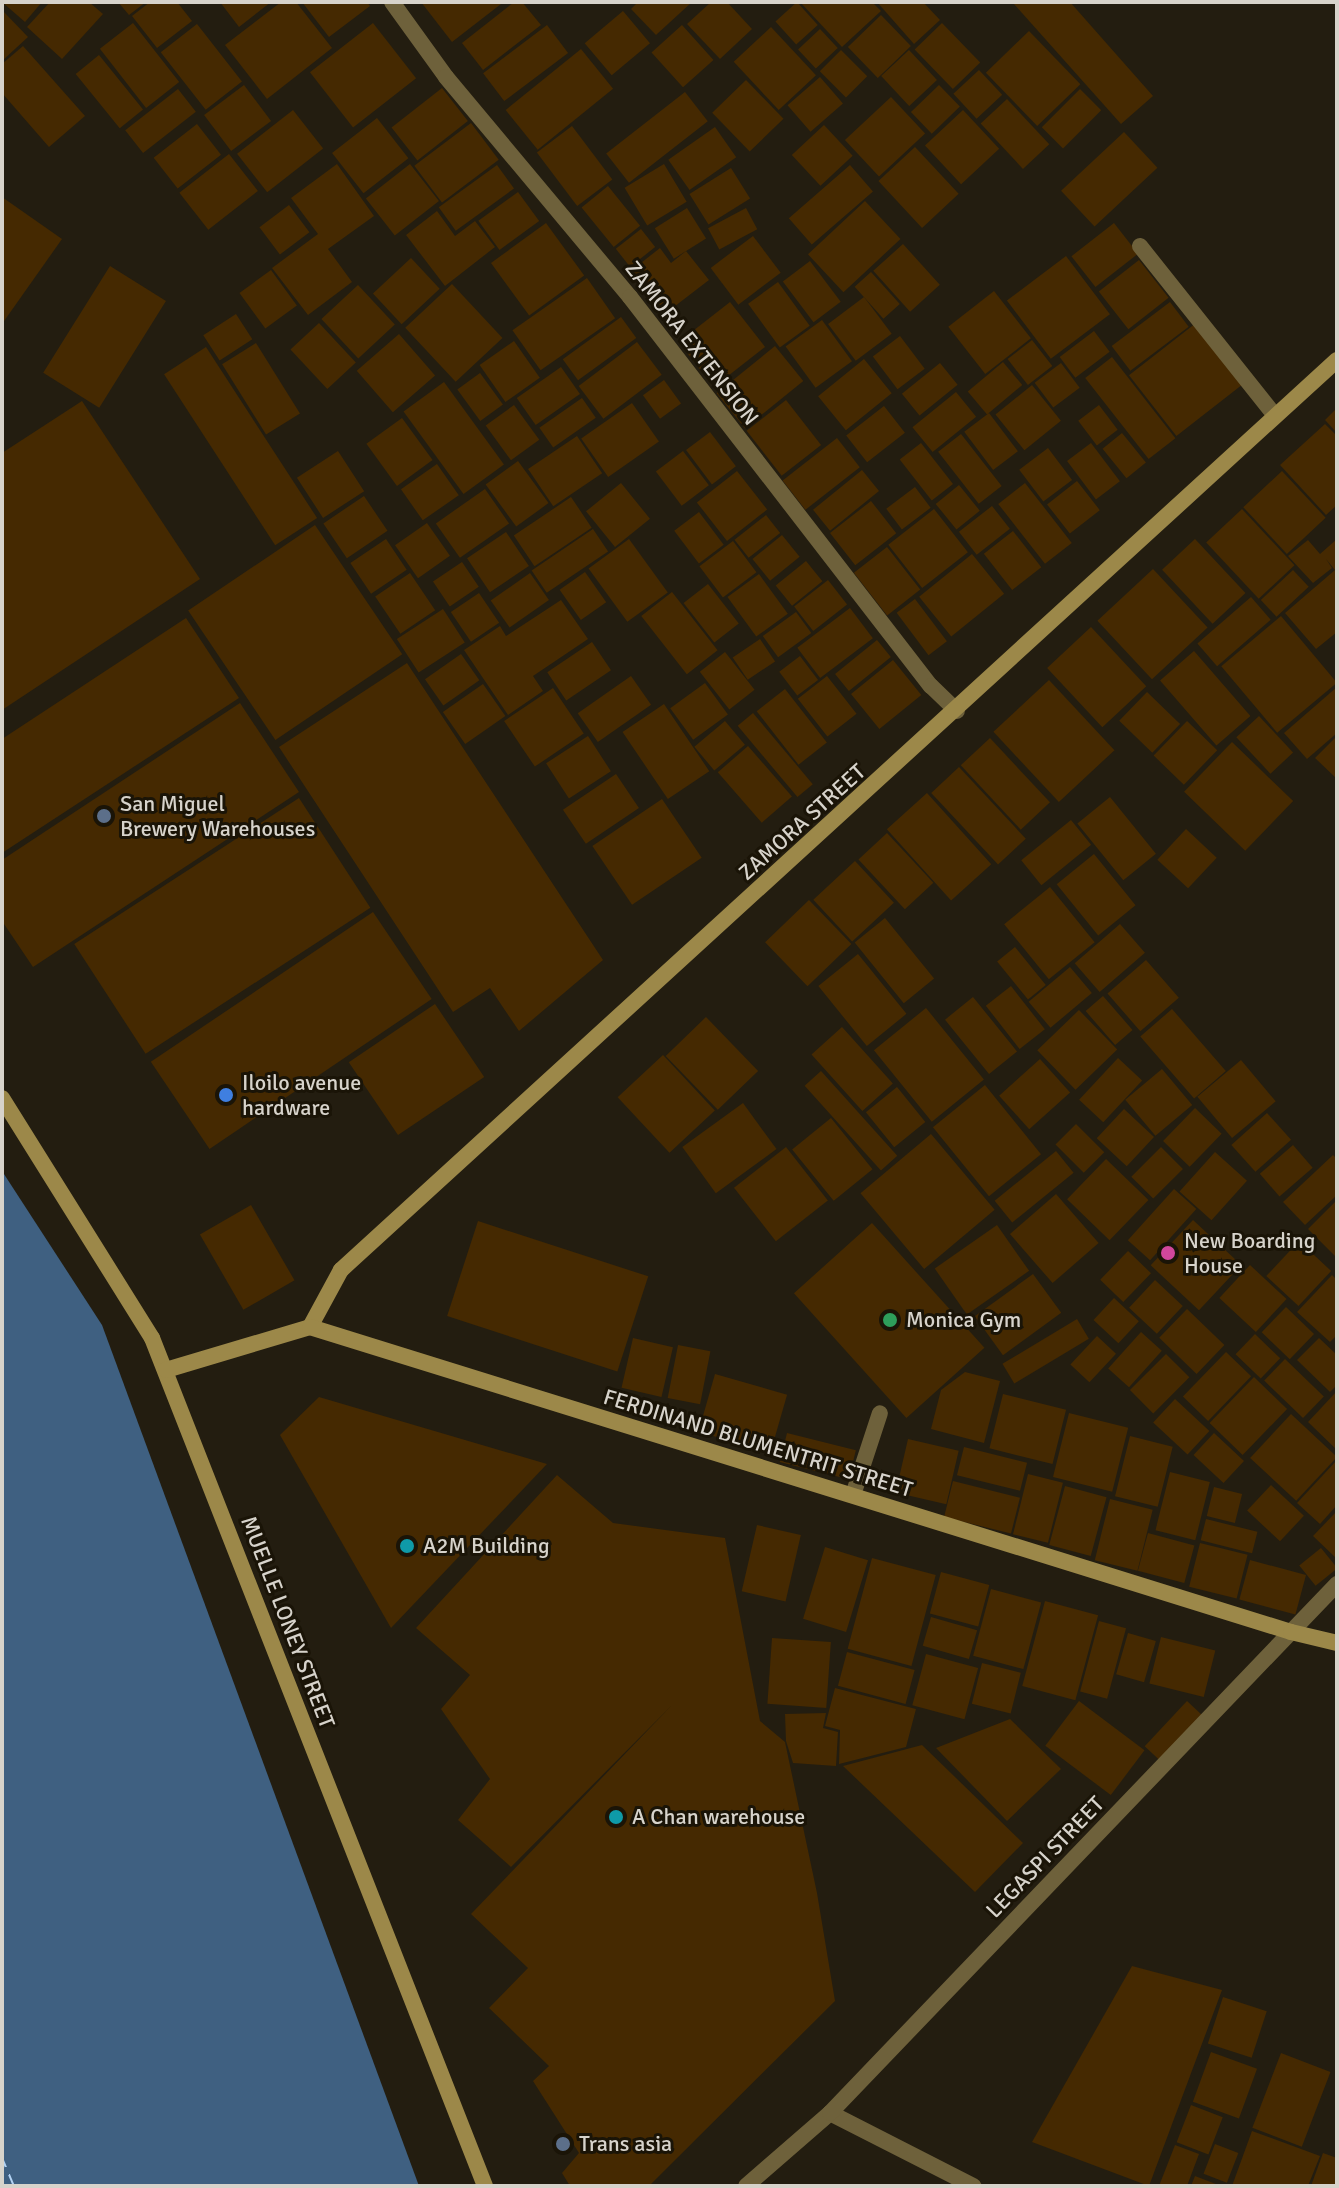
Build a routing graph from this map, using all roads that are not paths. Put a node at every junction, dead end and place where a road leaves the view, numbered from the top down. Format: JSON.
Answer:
{"nodes":[{"id":1,"x":392,"y":2,"type":"edge"},
{"id":2,"x":1140,"y":246,"type":"dead end"},
{"id":3,"x":1337,"y":360,"type":"edge"},
{"id":4,"x":1275,"y":416,"type":"junction"},
{"id":5,"x":957,"y":711,"type":"junction"},
{"id":6,"x":2,"y":1098,"type":"edge"},
{"id":7,"x":310,"y":1327,"type":"junction"},
{"id":8,"x":166,"y":1370,"type":"junction"},
{"id":9,"x":880,"y":1413,"type":"dead end"},
{"id":10,"x":853,"y":1495,"type":"junction"},
{"id":11,"x":1337,"y":1584,"type":"edge"},
{"id":12,"x":1291,"y":1632,"type":"junction"},
{"id":13,"x":1337,"y":1643,"type":"edge"},
{"id":14,"x":830,"y":2113,"type":"junction"},
{"id":15,"x":485,"y":2186,"type":"edge"},
{"id":16,"x":746,"y":2186,"type":"edge"},
{"id":17,"x":973,"y":2186,"type":"edge"}],
"edges":[{"from":1,"to":5,"type":"street","name":"ZAMORA EXTENSION"},
{"from":2,"to":4,"type":"street"},
{"from":3,"to":4,"type":"street","name":"ZAMORA STREET"},
{"from":4,"to":5,"type":"street","name":"ZAMORA STREET"},
{"from":5,"to":7,"type":"street","name":"ZAMORA STREET"},
{"from":6,"to":8,"type":"street","name":"MUELLE LONEY STREET"},
{"from":7,"to":8,"type":"street"},
{"from":7,"to":10,"type":"street","name":"FERDINAND BLUMENTRIT STREET"},
{"from":8,"to":15,"type":"street","name":"MUELLE LONEY STREET"},
{"from":9,"to":10,"type":"street"},
{"from":10,"to":12,"type":"street","name":"FERDINAND BLUMENTRIT STREET"},
{"from":11,"to":12,"type":"street","name":"LEGASPI STREET"},
{"from":12,"to":13,"type":"street","name":"FERDINAND BLUMENTRIT STREET"},
{"from":12,"to":14,"type":"street","name":"LEGASPI STREET"},
{"from":14,"to":16,"type":"street","name":"LEGASPI STREET"},
{"from":14,"to":17,"type":"street"}]}
